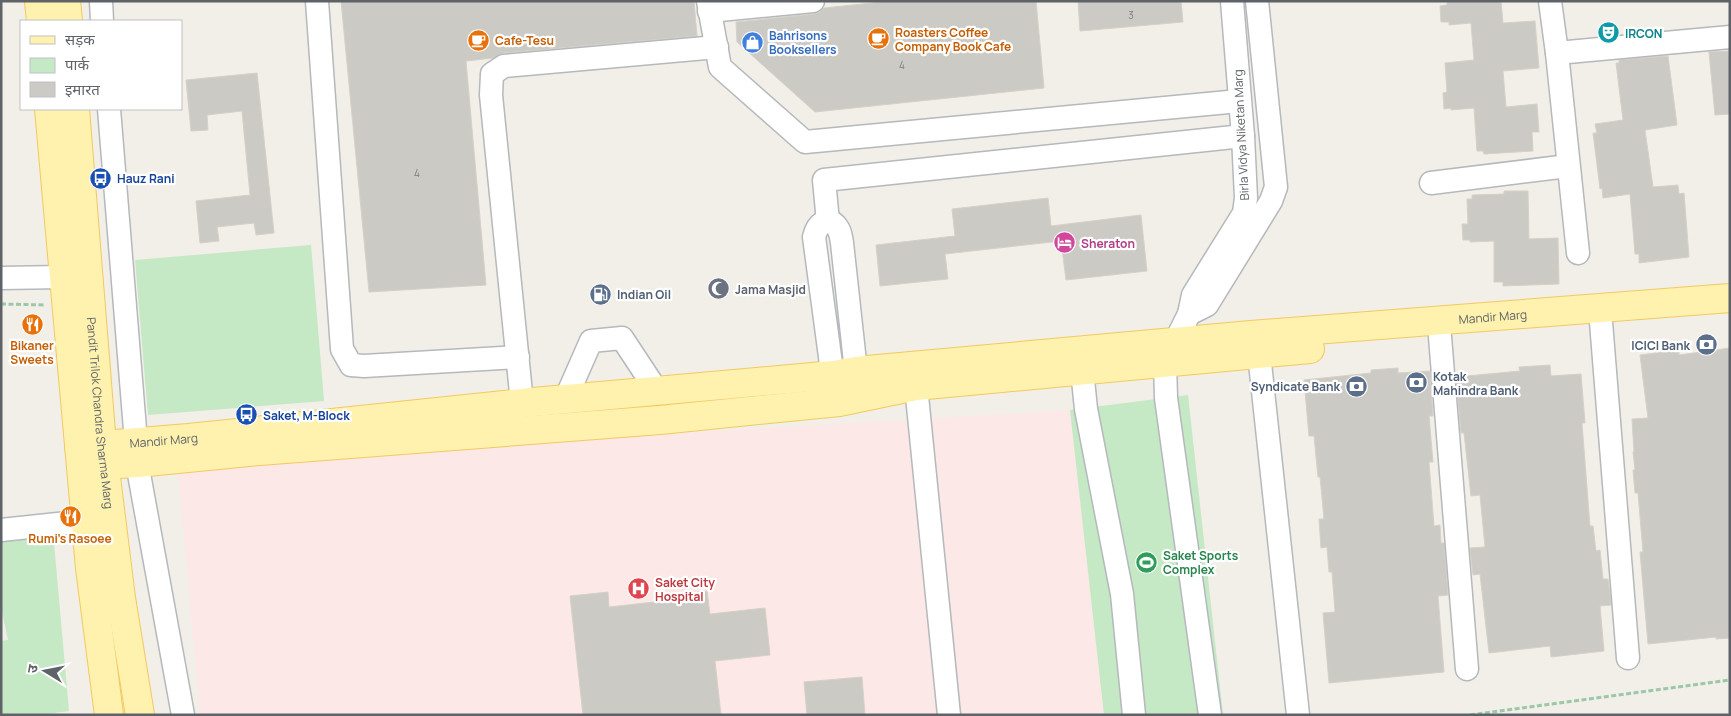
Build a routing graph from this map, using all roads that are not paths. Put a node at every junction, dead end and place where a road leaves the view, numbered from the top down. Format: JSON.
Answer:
{"nodes":[{"id":1,"x":39,"y":1,"type":"edge"},
{"id":2,"x":66,"y":1,"type":"edge"},
{"id":3,"x":101,"y":1,"type":"edge"},
{"id":4,"x":316,"y":1,"type":"edge"},
{"id":5,"x":813,"y":1,"type":"edge"},
{"id":6,"x":1232,"y":1,"type":"edge"},
{"id":7,"x":1256,"y":1,"type":"edge"},
{"id":8,"x":1550,"y":1,"type":"edge"},
{"id":9,"x":708,"y":6,"type":"edge"},
{"id":10,"x":41,"y":20,"type":"edge"},
{"id":11,"x":68,"y":20,"type":"edge"},
{"id":12,"x":102,"y":20,"type":"edge"},
{"id":13,"x":1730,"y":37,"type":"edge"},
{"id":14,"x":717,"y":48,"type":"junction"},
{"id":15,"x":1557,"y":52,"type":"junction"},
{"id":16,"x":1239,"y":101,"type":"junction"},
{"id":17,"x":49,"y":110,"type":"edge"},
{"id":18,"x":75,"y":110,"type":"edge"},
{"id":19,"x":109,"y":110,"type":"edge"},
{"id":20,"x":1243,"y":136,"type":"junction"},
{"id":21,"x":1568,"y":166,"type":"junction"},
{"id":22,"x":1431,"y":183,"type":"dead end"},
{"id":23,"x":1578,"y":253,"type":"dead end"},
{"id":24,"x":63,"y":277,"type":"junction"},
{"id":25,"x":1,"y":278,"type":"edge"},
{"id":26,"x":1730,"y":298,"type":"edge"},
{"id":27,"x":1730,"y":310,"type":"edge"},
{"id":28,"x":1189,"y":314,"type":"junction"},
{"id":29,"x":1600,"y":322,"type":"junction"},
{"id":30,"x":1440,"y":337,"type":"junction"},
{"id":31,"x":1258,"y":344,"type":"junction"},
{"id":32,"x":1170,"y":352,"type":"junction"},
{"id":33,"x":518,"y":357,"type":"junction"},
{"id":34,"x":1082,"y":370,"type":"junction"},
{"id":35,"x":845,"y":373,"type":"junction"},
{"id":36,"x":916,"y":386,"type":"junction"},
{"id":37,"x":657,"y":391,"type":"junction"},
{"id":38,"x":565,"y":400,"type":"junction"},
{"id":39,"x":839,"y":402,"type":"junction"},
{"id":40,"x":522,"y":403,"type":"junction"},
{"id":41,"x":249,"y":442,"type":"junction"},
{"id":42,"x":137,"y":453,"type":"junction"},
{"id":43,"x":92,"y":456,"type":"junction"},
{"id":44,"x":86,"y":521,"type":"junction"},
{"id":45,"x":1,"y":530,"type":"edge"},
{"id":46,"x":1628,"y":658,"type":"dead end"},
{"id":47,"x":1467,"y":669,"type":"dead end"},
{"id":48,"x":109,"y":715,"type":"edge"},
{"id":49,"x":140,"y":715,"type":"edge"},
{"id":50,"x":183,"y":715,"type":"edge"},
{"id":51,"x":948,"y":715,"type":"edge"},
{"id":52,"x":1134,"y":715,"type":"edge"},
{"id":53,"x":1210,"y":715,"type":"edge"},
{"id":54,"x":1298,"y":715,"type":"edge"}],
"edges":[{"from":1,"to":10,"type":"main road"},
{"from":2,"to":11,"type":"main road"},
{"from":3,"to":12,"type":"street"},
{"from":4,"to":33,"type":"street"},
{"from":5,"to":9,"type":"street"},
{"from":6,"to":16,"type":"street","name":"Birla Vidya Niketan Marg"},
{"from":7,"to":28,"type":"street"},
{"from":8,"to":15,"type":"street"},
{"from":9,"to":14,"type":"street"},
{"from":13,"to":15,"type":"street"},
{"from":14,"to":16,"type":"street"},
{"from":14,"to":33,"type":"street"},
{"from":15,"to":21,"type":"street"},
{"from":16,"to":20,"type":"street","name":"Birla Vidya Niketan Marg"},
{"from":17,"to":24,"type":"main road","name":"Pandit Trilok Chandra Sharma Marg"},
{"from":18,"to":43,"type":"main road","name":"Pandit Trilok Chandra Sharma Marg"},
{"from":19,"to":42,"type":"street"},
{"from":20,"to":28,"type":"street","name":"Birla Vidya Niketan Marg"},
{"from":20,"to":35,"type":"street"},
{"from":21,"to":22,"type":"street"},
{"from":21,"to":23,"type":"street"},
{"from":24,"to":25,"type":"street"},
{"from":24,"to":43,"type":"main road","name":"Pandit Trilok Chandra Sharma Marg"},
{"from":26,"to":31,"type":"main road","name":"Mandir Marg"},
{"from":27,"to":29,"type":"main road","name":"Mandir Marg"},
{"from":28,"to":32,"type":"street","name":"Birla Vidya Niketan Marg"},
{"from":29,"to":30,"type":"main road","name":"Mandir Marg"},
{"from":29,"to":46,"type":"street"},
{"from":30,"to":31,"type":"main road","name":"Mandir Marg"},
{"from":30,"to":47,"type":"street"},
{"from":31,"to":32,"type":"main road"},
{"from":31,"to":54,"type":"street"},
{"from":32,"to":34,"type":"main road"},
{"from":32,"to":35,"type":"main road"},
{"from":32,"to":53,"type":"street"},
{"from":33,"to":40,"type":"street"},
{"from":34,"to":36,"type":"main road"},
{"from":34,"to":52,"type":"street"},
{"from":35,"to":37,"type":"main road"},
{"from":35,"to":39,"type":"main road"},
{"from":36,"to":39,"type":"main road"},
{"from":36,"to":51,"type":"street"},
{"from":37,"to":38,"type":"main road"},
{"from":37,"to":38,"type":"street"},
{"from":38,"to":40,"type":"main road"},
{"from":39,"to":41,"type":"main road"},
{"from":40,"to":41,"type":"main road"},
{"from":41,"to":42,"type":"main road","name":"Mandir Marg"},
{"from":42,"to":43,"type":"main road","name":"Mandir Marg"},
{"from":42,"to":50,"type":"street"},
{"from":43,"to":44,"type":"main road","name":"Pandit Trilok Chandra Sharma Marg"},
{"from":43,"to":49,"type":"main road","name":"Pandit Trilok Chandra Sharma Marg"},
{"from":44,"to":45,"type":"street"},
{"from":44,"to":48,"type":"main road","name":"Pandit Trilok Chandra Sharma Marg"}]}
